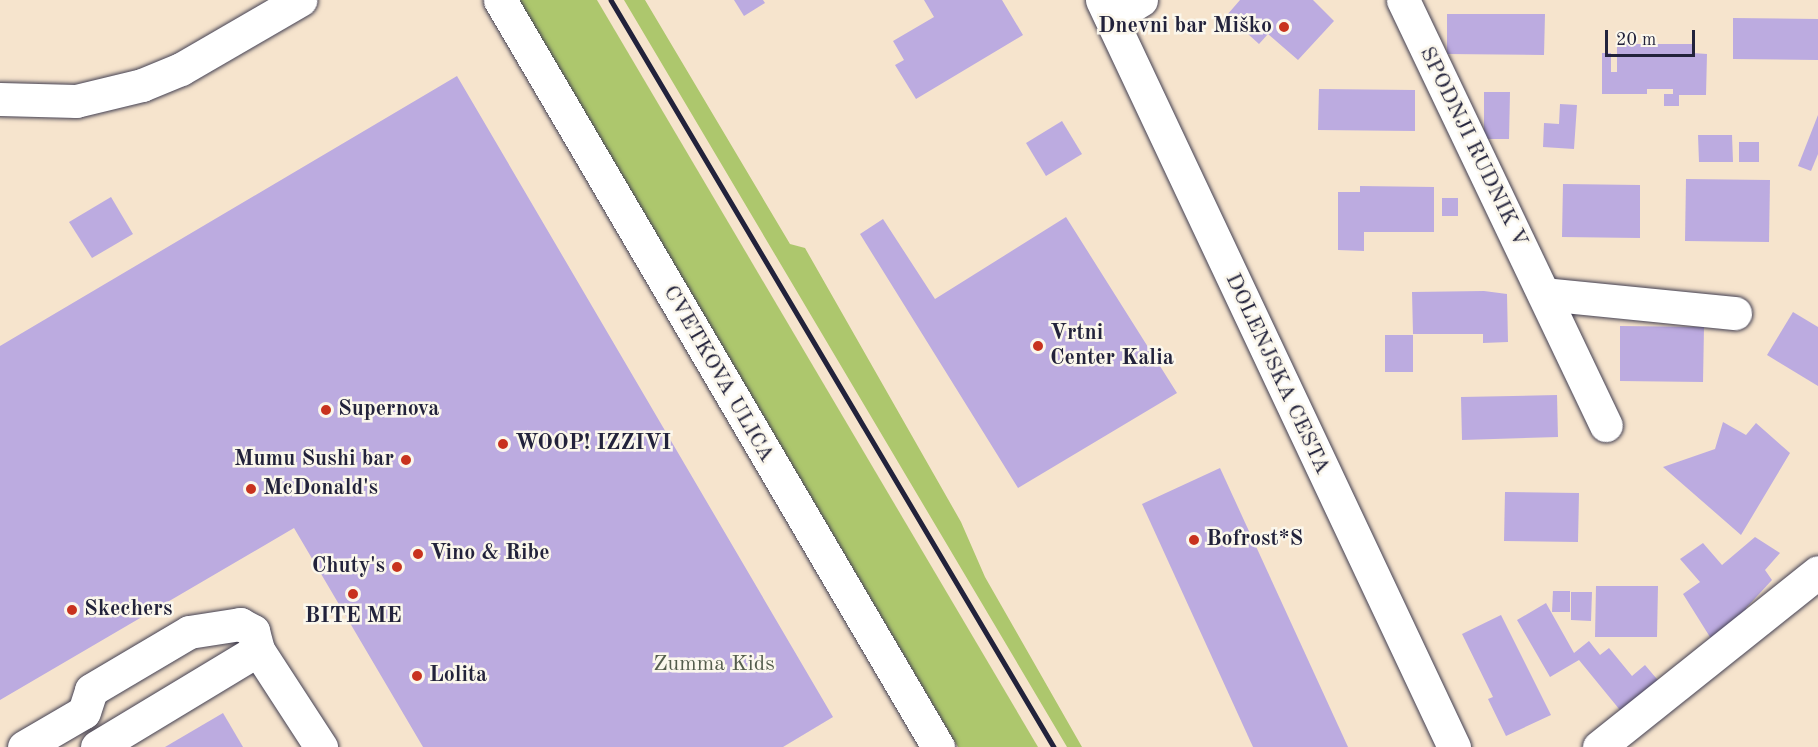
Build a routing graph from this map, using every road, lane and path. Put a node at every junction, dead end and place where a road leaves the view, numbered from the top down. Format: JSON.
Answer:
{"nodes":[{"id":1,"x":300,"y":0,"type":"edge"},
{"id":2,"x":500,"y":0,"type":"edge"},
{"id":3,"x":1141,"y":0,"type":"edge"},
{"id":4,"x":1403,"y":0,"type":"edge"},
{"id":5,"x":1107,"y":9,"type":"edge"},
{"id":6,"x":0,"y":99,"type":"edge"},
{"id":7,"x":1544,"y":294,"type":"junction"},
{"id":8,"x":1735,"y":313,"type":"dead end"},
{"id":9,"x":1606,"y":425,"type":"dead end"},
{"id":10,"x":1818,"y":572,"type":"edge"},
{"id":11,"x":189,"y":632,"type":"junction"},
{"id":12,"x":258,"y":650,"type":"junction"},
{"id":13,"x":217,"y":673,"type":"junction"},
{"id":14,"x":84,"y":712,"type":"junction"},
{"id":15,"x":129,"y":728,"type":"junction"},
{"id":16,"x":24,"y":747,"type":"edge"},
{"id":17,"x":97,"y":747,"type":"edge"},
{"id":18,"x":321,"y":747,"type":"edge"},
{"id":19,"x":938,"y":747,"type":"edge"},
{"id":20,"x":1454,"y":747,"type":"edge"},
{"id":21,"x":1599,"y":747,"type":"edge"}],
"edges":[{"from":1,"to":6,"type":"street"},
{"from":2,"to":19,"type":"street","name":"CVETKOVA ULICA"},
{"from":3,"to":5,"type":"street"},
{"from":4,"to":7,"type":"street","name":"SPODNJI RUDNIK V"},
{"from":5,"to":20,"type":"street","name":"DOLENJSKA CESTA"},
{"from":7,"to":8,"type":"street"},
{"from":7,"to":9,"type":"street","name":"SPODNJI RUDNIK V"},
{"from":10,"to":21,"type":"street"},
{"from":11,"to":12,"type":"street"},
{"from":11,"to":13,"type":"street"},
{"from":11,"to":14,"type":"street"},
{"from":12,"to":13,"type":"street"},
{"from":12,"to":18,"type":"street"},
{"from":13,"to":15,"type":"street"},
{"from":14,"to":15,"type":"street"},
{"from":14,"to":16,"type":"street"},
{"from":15,"to":17,"type":"street"}]}
